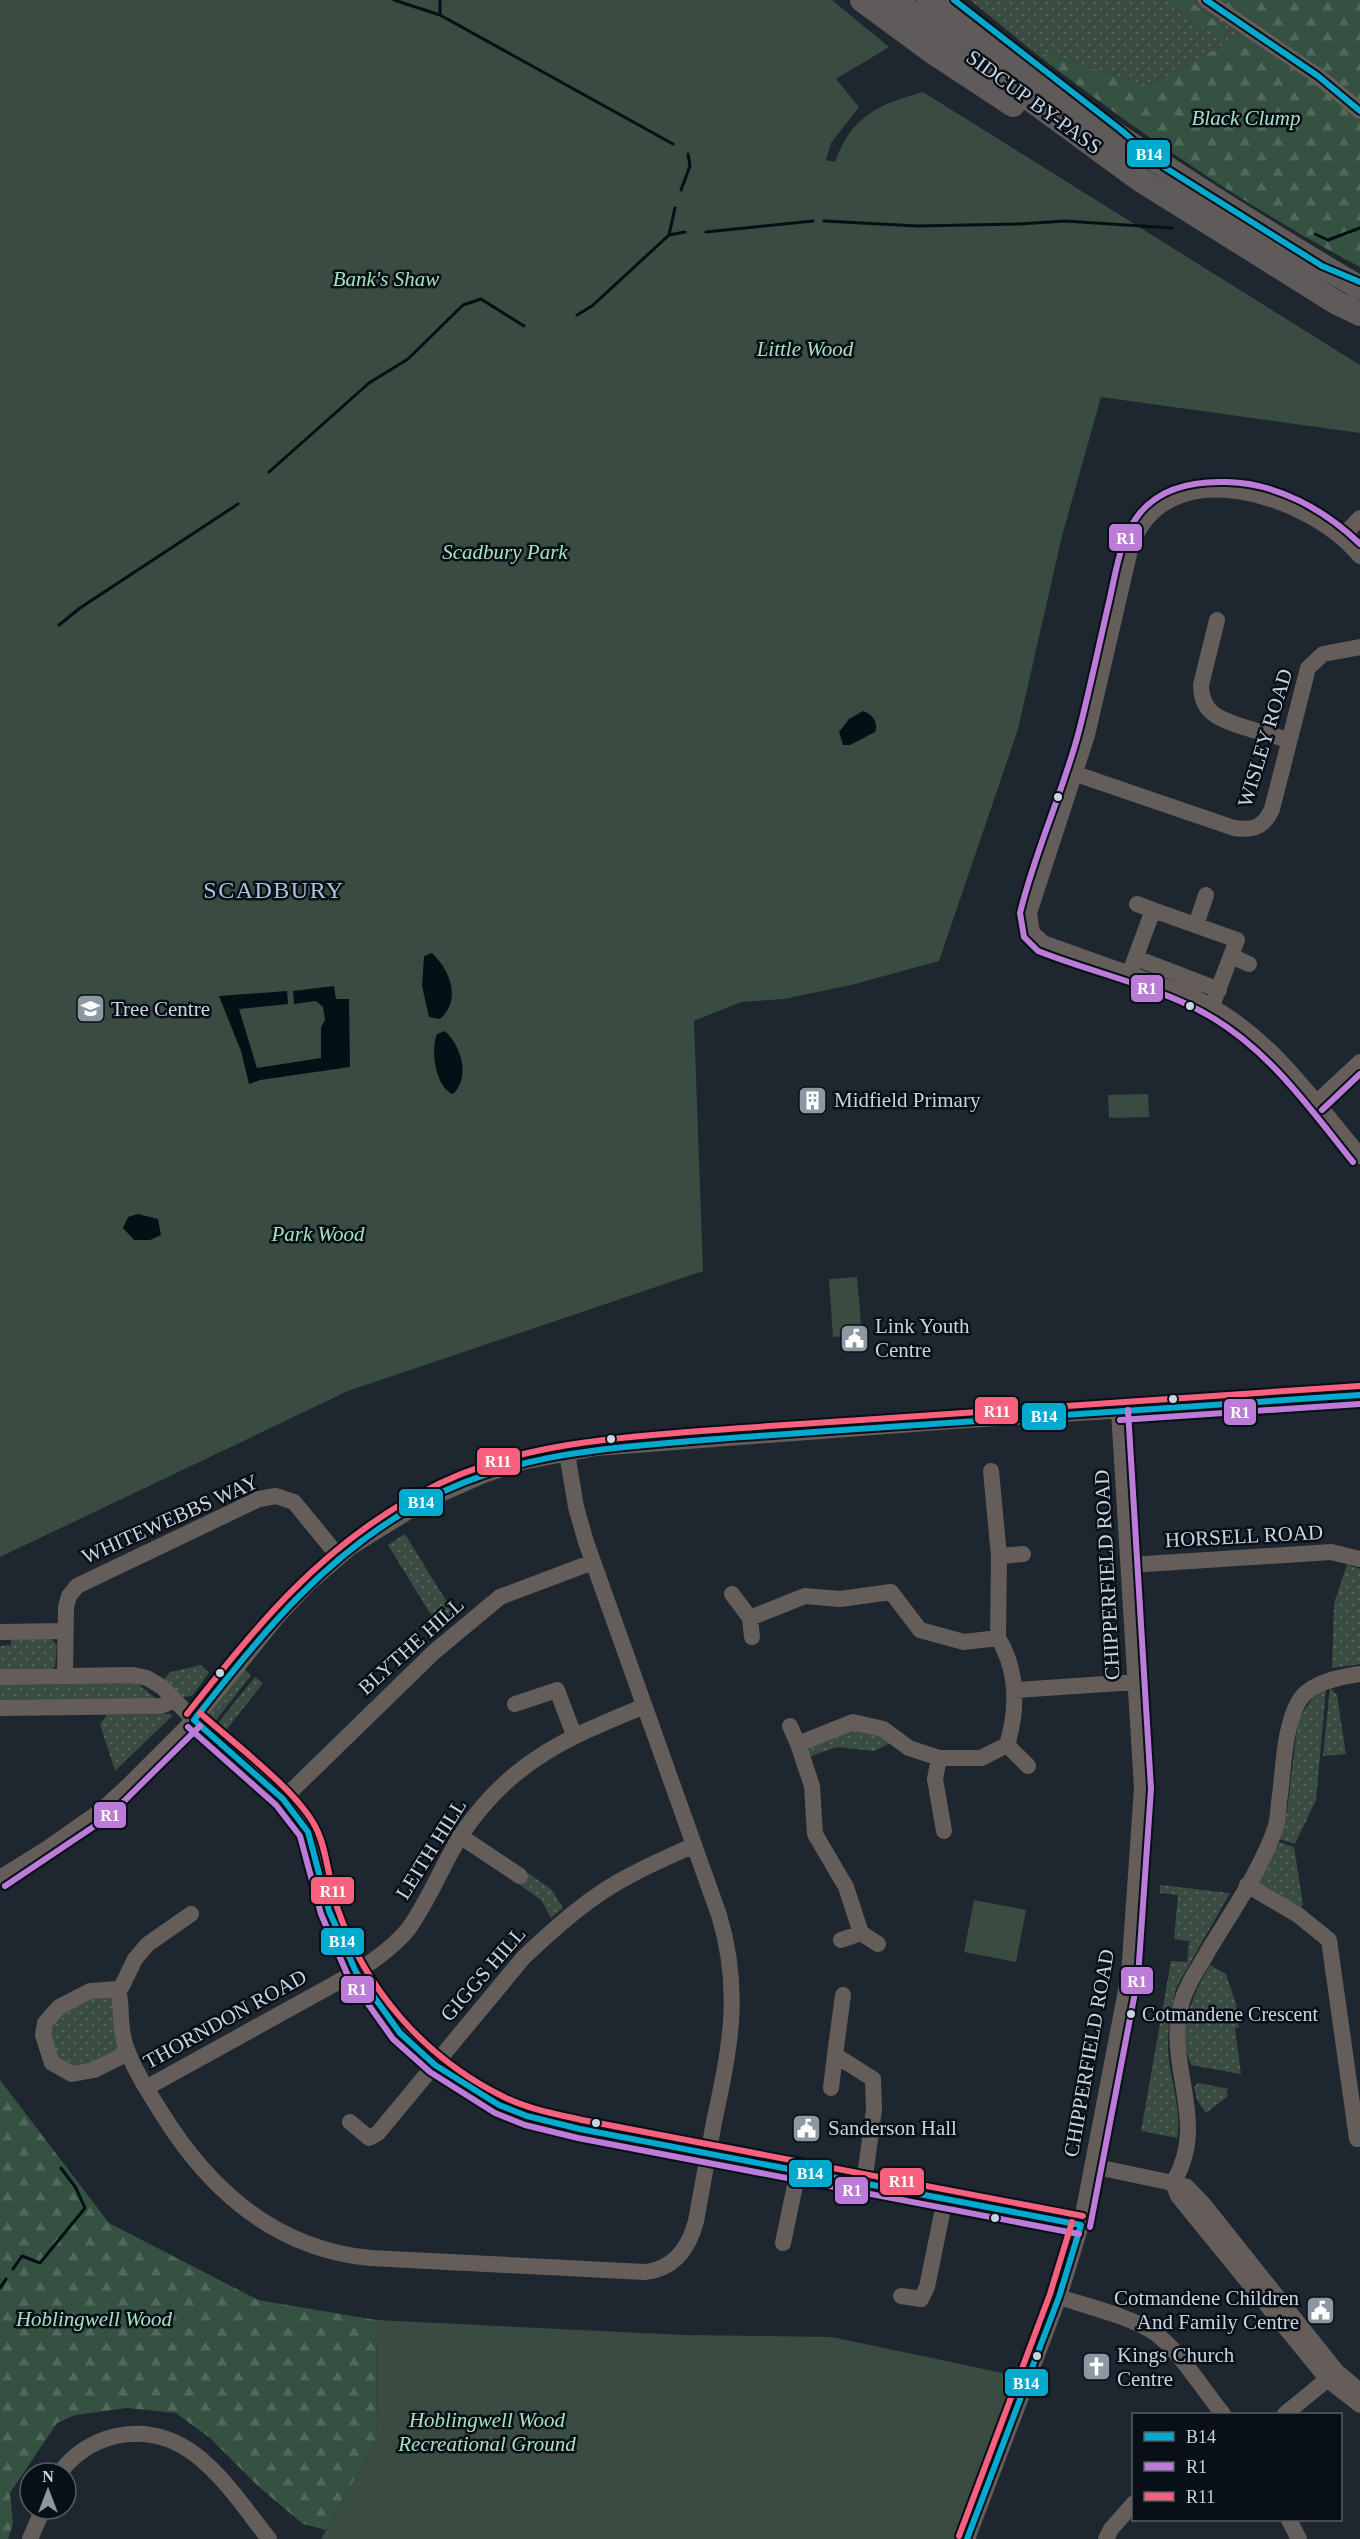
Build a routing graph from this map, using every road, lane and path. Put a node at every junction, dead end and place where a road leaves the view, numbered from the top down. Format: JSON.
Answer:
{"nodes":[{"id":1,"x":862,"y":0,"type":"edge"},
{"id":2,"x":895,"y":0,"type":"edge"},
{"id":3,"x":929,"y":0,"type":"edge"},
{"id":4,"x":954,"y":0,"type":"edge"},
{"id":5,"x":1206,"y":0,"type":"edge"},
{"id":6,"x":1360,"y":111,"type":"edge"},
{"id":7,"x":1164,"y":167,"type":"junction"},
{"id":8,"x":1139,"y":179,"type":"junction"},
{"id":9,"x":1322,"y":266,"type":"junction"},
{"id":10,"x":1360,"y":282,"type":"edge"},
{"id":11,"x":1360,"y":288,"type":"edge"},
{"id":12,"x":1337,"y":303,"type":"junction"},
{"id":13,"x":1360,"y":314,"type":"edge"},
{"id":14,"x":1360,"y":319,"type":"edge"},
{"id":15,"x":1360,"y":518,"type":"edge"},
{"id":16,"x":1342,"y":537,"type":"junction"},
{"id":17,"x":1360,"y":556,"type":"edge"},
{"id":18,"x":1216,"y":620,"type":"dead end"},
{"id":19,"x":1360,"y":648,"type":"edge"},
{"id":20,"x":1289,"y":740,"type":"junction"},
{"id":21,"x":1076,"y":774,"type":"junction"},
{"id":22,"x":1206,"y":895,"type":"dead end"},
{"id":23,"x":1137,"y":904,"type":"dead end"},
{"id":24,"x":1154,"y":910,"type":"junction"},
{"id":25,"x":1196,"y":925,"type":"junction"},
{"id":26,"x":1231,"y":956,"type":"junction"},
{"id":27,"x":1249,"y":964,"type":"dead end"},
{"id":28,"x":1133,"y":965,"type":"junction"},
{"id":29,"x":1219,"y":990,"type":"junction"},
{"id":30,"x":1212,"y":1006,"type":"junction"},
{"id":31,"x":1360,"y":1062,"type":"edge"},
{"id":32,"x":1316,"y":1103,"type":"junction"},
{"id":33,"x":1360,"y":1156,"type":"edge"},
{"id":34,"x":1360,"y":1395,"type":"edge"},
{"id":35,"x":1119,"y":1411,"type":"junction"},
{"id":36,"x":567,"y":1453,"type":"junction"},
{"id":37,"x":991,"y":1471,"type":"dead end"},
{"id":38,"x":1023,"y":1554,"type":"dead end"},
{"id":39,"x":999,"y":1556,"type":"junction"},
{"id":40,"x":339,"y":1557,"type":"junction"},
{"id":41,"x":1360,"y":1559,"type":"edge"},
{"id":42,"x":593,"y":1562,"type":"junction"},
{"id":43,"x":1130,"y":1565,"type":"junction"},
{"id":44,"x":732,"y":1594,"type":"dead end"},
{"id":45,"x":750,"y":1618,"type":"junction"},
{"id":46,"x":64,"y":1631,"type":"junction"},
{"id":47,"x":0,"y":1632,"type":"edge"},
{"id":48,"x":752,"y":1637,"type":"dead end"},
{"id":49,"x":998,"y":1638,"type":"junction"},
{"id":50,"x":1360,"y":1674,"type":"edge"},
{"id":51,"x":65,"y":1676,"type":"junction"},
{"id":52,"x":0,"y":1677,"type":"edge"},
{"id":53,"x":1136,"y":1682,"type":"junction"},
{"id":54,"x":1015,"y":1690,"type":"junction"},
{"id":55,"x":175,"y":1700,"type":"junction"},
{"id":56,"x":515,"y":1704,"type":"dead end"},
{"id":57,"x":644,"y":1706,"type":"junction"},
{"id":58,"x":0,"y":1708,"type":"edge"},
{"id":59,"x":194,"y":1720,"type":"junction"},
{"id":60,"x":790,"y":1726,"type":"dead end"},
{"id":61,"x":574,"y":1735,"type":"junction"},
{"id":62,"x":798,"y":1744,"type":"junction"},
{"id":63,"x":1007,"y":1744,"type":"junction"},
{"id":64,"x":939,"y":1758,"type":"junction"},
{"id":65,"x":1028,"y":1766,"type":"dead end"},
{"id":66,"x":283,"y":1799,"type":"junction"},
{"id":67,"x":944,"y":1831,"type":"dead end"},
{"id":68,"x":460,"y":1836,"type":"junction"},
{"id":69,"x":694,"y":1845,"type":"junction"},
{"id":70,"x":520,"y":1876,"type":"dead end"},
{"id":71,"x":0,"y":1878,"type":"edge"},
{"id":72,"x":1247,"y":1886,"type":"junction"},
{"id":73,"x":191,"y":1914,"type":"dead end"},
{"id":74,"x":861,"y":1933,"type":"junction"},
{"id":75,"x":841,"y":1940,"type":"dead end"},
{"id":76,"x":878,"y":1944,"type":"dead end"},
{"id":77,"x":356,"y":1972,"type":"junction"},
{"id":78,"x":118,"y":1989,"type":"junction"},
{"id":79,"x":843,"y":1995,"type":"dead end"},
{"id":80,"x":128,"y":2053,"type":"junction"},
{"id":81,"x":835,"y":2055,"type":"junction"},
{"id":82,"x":435,"y":2065,"type":"junction"},
{"id":83,"x":146,"y":2088,"type":"junction"},
{"id":84,"x":831,"y":2088,"type":"dead end"},
{"id":85,"x":350,"y":2122,"type":"dead end"},
{"id":86,"x":1357,"y":2139,"type":"dead end"},
{"id":87,"x":708,"y":2153,"type":"junction"},
{"id":88,"x":1092,"y":2166,"type":"junction"},
{"id":89,"x":798,"y":2171,"type":"junction"},
{"id":90,"x":864,"y":2183,"type":"junction"},
{"id":91,"x":1173,"y":2183,"type":"junction"},
{"id":92,"x":945,"y":2199,"type":"junction"},
{"id":93,"x":1081,"y":2225,"type":"junction"},
{"id":94,"x":790,"y":2234,"type":"dead end"},
{"id":95,"x":901,"y":2296,"type":"dead end"},
{"id":96,"x":1059,"y":2296,"type":"junction"},
{"id":97,"x":1332,"y":2376,"type":"junction"},
{"id":98,"x":1360,"y":2391,"type":"edge"},
{"id":99,"x":1360,"y":2405,"type":"edge"},
{"id":100,"x":1221,"y":2413,"type":"edge"},
{"id":101,"x":1287,"y":2413,"type":"edge"},
{"id":102,"x":71,"y":2461,"type":"edge"},
{"id":103,"x":1132,"y":2505,"type":"edge"},
{"id":104,"x":38,"y":2521,"type":"edge"},
{"id":105,"x":1290,"y":2521,"type":"edge"},
{"id":106,"x":30,"y":2539,"type":"edge"},
{"id":107,"x":269,"y":2539,"type":"edge"},
{"id":108,"x":967,"y":2539,"type":"edge"},
{"id":109,"x":1106,"y":2539,"type":"edge"},
{"id":110,"x":1299,"y":2539,"type":"edge"}],
"edges":[{"from":1,"to":8,"type":"highway"},
{"from":2,"to":8,"type":"highway","name":"SIDCUP BY-PASS"},
{"from":3,"to":7,"type":"highway","name":"SIDCUP BY-PASS"},
{"from":4,"to":7,"type":"highway"},
{"from":5,"to":6,"type":"street"},
{"from":7,"to":9,"type":"highway","name":"SIDCUP BY-PASS"},
{"from":8,"to":12,"type":"highway","name":"SIDCUP BY-PASS"},
{"from":9,"to":10,"type":"highway"},
{"from":9,"to":11,"type":"highway","name":"SIDCUP BY-PASS"},
{"from":12,"to":13,"type":"highway","name":"SIDCUP BY-PASS"},
{"from":12,"to":14,"type":"highway"},
{"from":15,"to":16,"type":"street"},
{"from":16,"to":17,"type":"street"},
{"from":16,"to":21,"type":"street"},
{"from":18,"to":20,"type":"street"},
{"from":19,"to":20,"type":"street","name":"WISLEY ROAD"},
{"from":20,"to":21,"type":"street","name":"WISLEY ROAD"},
{"from":21,"to":28,"type":"street"},
{"from":22,"to":25,"type":"street"},
{"from":23,"to":24,"type":"street"},
{"from":24,"to":25,"type":"street"},
{"from":24,"to":28,"type":"street"},
{"from":25,"to":26,"type":"street"},
{"from":26,"to":27,"type":"street"},
{"from":26,"to":29,"type":"street"},
{"from":28,"to":29,"type":"street"},
{"from":28,"to":30,"type":"street"},
{"from":29,"to":30,"type":"street"},
{"from":30,"to":32,"type":"street"},
{"from":31,"to":32,"type":"street"},
{"from":32,"to":33,"type":"street"},
{"from":34,"to":35,"type":"street"},
{"from":35,"to":36,"type":"street"},
{"from":35,"to":43,"type":"street","name":"CHIPPERFIELD ROAD"},
{"from":36,"to":40,"type":"street"},
{"from":36,"to":42,"type":"street"},
{"from":37,"to":39,"type":"street"},
{"from":38,"to":39,"type":"street"},
{"from":39,"to":49,"type":"street"},
{"from":40,"to":46,"type":"street","name":"WHITEWEBBS WAY"},
{"from":40,"to":59,"type":"street"},
{"from":41,"to":43,"type":"street","name":"HORSELL ROAD"},
{"from":42,"to":57,"type":"street"},
{"from":42,"to":66,"type":"street","name":"BLYTHE HILL"},
{"from":43,"to":53,"type":"street","name":"CHIPPERFIELD ROAD"},
{"from":44,"to":45,"type":"street"},
{"from":45,"to":48,"type":"street"},
{"from":45,"to":49,"type":"street"},
{"from":46,"to":47,"type":"street"},
{"from":46,"to":51,"type":"street","name":"WHITEWEBBS WAY"},
{"from":49,"to":54,"type":"street"},
{"from":50,"to":72,"type":"street"},
{"from":51,"to":52,"type":"street"},
{"from":51,"to":55,"type":"street"},
{"from":53,"to":54,"type":"street"},
{"from":53,"to":88,"type":"street","name":"CHIPPERFIELD ROAD"},
{"from":54,"to":63,"type":"street"},
{"from":55,"to":58,"type":"street"},
{"from":55,"to":59,"type":"street"},
{"from":56,"to":61,"type":"street"},
{"from":57,"to":61,"type":"street","name":"LEITH HILL"},
{"from":57,"to":69,"type":"street"},
{"from":59,"to":66,"type":"street"},
{"from":59,"to":71,"type":"street"},
{"from":60,"to":62,"type":"street"},
{"from":61,"to":68,"type":"street","name":"LEITH HILL"},
{"from":62,"to":64,"type":"street"},
{"from":62,"to":74,"type":"street"},
{"from":63,"to":64,"type":"street"},
{"from":63,"to":65,"type":"street"},
{"from":64,"to":67,"type":"street"},
{"from":66,"to":77,"type":"street"},
{"from":68,"to":70,"type":"street"},
{"from":68,"to":77,"type":"street","name":"LEITH HILL"},
{"from":69,"to":82,"type":"street","name":"GIGGS HILL"},
{"from":69,"to":87,"type":"street"},
{"from":72,"to":86,"type":"street"},
{"from":72,"to":91,"type":"street"},
{"from":73,"to":78,"type":"street"},
{"from":74,"to":75,"type":"street"},
{"from":74,"to":76,"type":"street"},
{"from":77,"to":82,"type":"street"},
{"from":77,"to":83,"type":"street","name":"THORNDON ROAD"},
{"from":78,"to":80,"type":"street"},
{"from":78,"to":80,"type":"street"},
{"from":79,"to":81,"type":"street"},
{"from":80,"to":83,"type":"street"},
{"from":81,"to":84,"type":"street"},
{"from":81,"to":90,"type":"street"},
{"from":82,"to":85,"type":"street","name":"GIGGS HILL"},
{"from":82,"to":87,"type":"street"},
{"from":83,"to":87,"type":"street"},
{"from":87,"to":89,"type":"street"},
{"from":88,"to":91,"type":"street"},
{"from":88,"to":93,"type":"street","name":"CHIPPERFIELD ROAD"},
{"from":89,"to":90,"type":"street"},
{"from":89,"to":94,"type":"street"},
{"from":90,"to":92,"type":"street"},
{"from":91,"to":97,"type":"street"},
{"from":92,"to":93,"type":"street"},
{"from":92,"to":95,"type":"street"},
{"from":93,"to":96,"type":"street","name":"CHIPPERFIELD ROAD"},
{"from":96,"to":100,"type":"street"},
{"from":96,"to":108,"type":"street","name":"CHIPPERFIELD ROAD"},
{"from":97,"to":98,"type":"street"},
{"from":97,"to":99,"type":"street"},
{"from":97,"to":101,"type":"street"},
{"from":102,"to":107,"type":"street"},
{"from":103,"to":109,"type":"street"},
{"from":104,"to":106,"type":"street"},
{"from":105,"to":110,"type":"street"}]}
